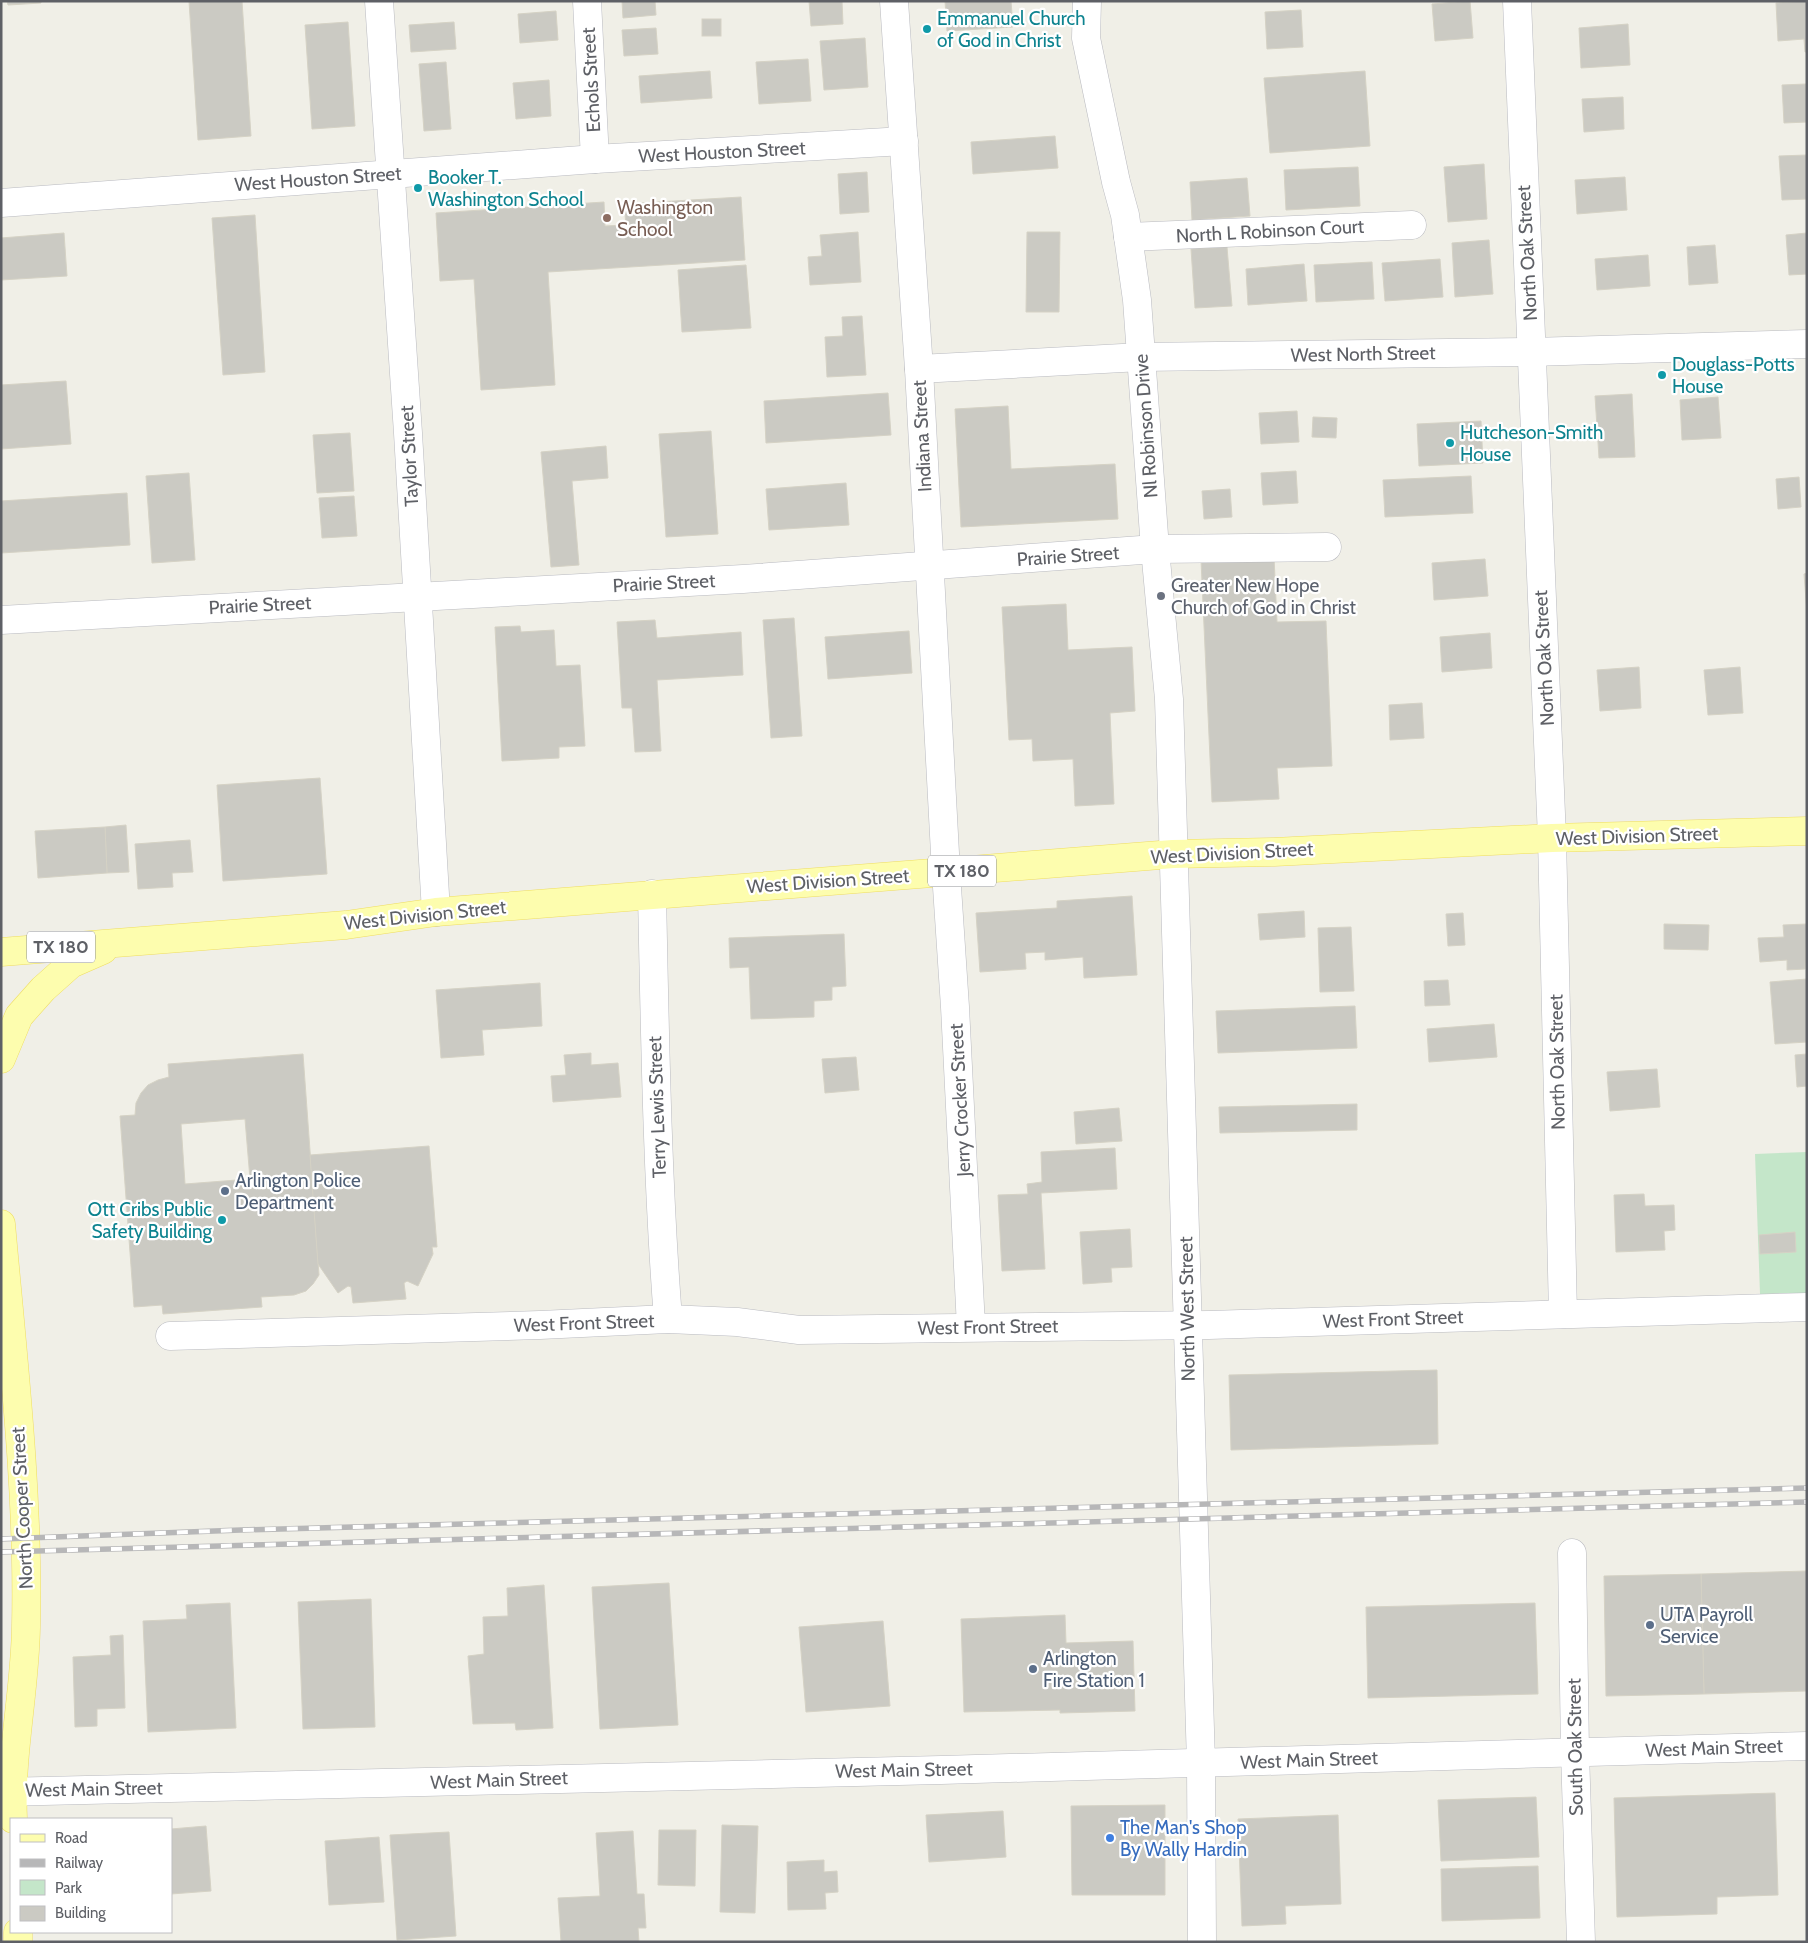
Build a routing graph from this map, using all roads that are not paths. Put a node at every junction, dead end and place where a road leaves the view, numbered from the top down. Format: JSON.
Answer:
{"nodes":[{"id":1,"x":379,"y":1,"type":"edge"},
{"id":2,"x":587,"y":1,"type":"edge"},
{"id":3,"x":894,"y":1,"type":"edge"},
{"id":4,"x":1087,"y":1,"type":"edge"},
{"id":5,"x":1517,"y":1,"type":"edge"},
{"id":6,"x":904,"y":141,"type":"junction"},
{"id":7,"x":595,"y":160,"type":"junction"},
{"id":8,"x":390,"y":174,"type":"junction"},
{"id":9,"x":1,"y":203,"type":"edge"},
{"id":10,"x":1412,"y":225,"type":"dead end"},
{"id":11,"x":1128,"y":237,"type":"junction"},
{"id":12,"x":1807,"y":344,"type":"edge"},
{"id":13,"x":1531,"y":352,"type":"junction"},
{"id":14,"x":1141,"y":357,"type":"junction"},
{"id":15,"x":918,"y":369,"type":"junction"},
{"id":16,"x":1327,"y":546,"type":"dead end"},
{"id":17,"x":1155,"y":550,"type":"junction"},
{"id":18,"x":929,"y":566,"type":"junction"},
{"id":19,"x":417,"y":597,"type":"junction"},
{"id":20,"x":1,"y":620,"type":"edge"},
{"id":21,"x":1807,"y":831,"type":"edge"},
{"id":22,"x":1552,"y":838,"type":"junction"},
{"id":23,"x":1173,"y":854,"type":"junction"},
{"id":24,"x":946,"y":872,"type":"junction"},
{"id":25,"x":652,"y":894,"type":"junction"},
{"id":26,"x":436,"y":912,"type":"junction"},
{"id":27,"x":120,"y":943,"type":"junction"},
{"id":28,"x":1,"y":952,"type":"edge"},
{"id":29,"x":1,"y":1059,"type":"edge"},
{"id":30,"x":1,"y":1224,"type":"edge"},
{"id":31,"x":1807,"y":1307,"type":"edge"},
{"id":32,"x":1563,"y":1314,"type":"junction"},
{"id":33,"x":668,"y":1319,"type":"junction"},
{"id":34,"x":1186,"y":1325,"type":"junction"},
{"id":35,"x":971,"y":1327,"type":"junction"},
{"id":36,"x":170,"y":1336,"type":"dead end"},
{"id":37,"x":1572,"y":1552,"type":"dead end"},
{"id":38,"x":1807,"y":1746,"type":"edge"},
{"id":39,"x":1575,"y":1752,"type":"junction"},
{"id":40,"x":1201,"y":1763,"type":"junction"},
{"id":41,"x":7,"y":1791,"type":"edge"},
{"id":42,"x":13,"y":1818,"type":"edge"},
{"id":43,"x":1202,"y":1942,"type":"edge"},
{"id":44,"x":1581,"y":1942,"type":"edge"}],
"edges":[{"from":1,"to":8,"type":"street","name":"Taylor Street"},
{"from":2,"to":7,"type":"street","name":"Echols Street"},
{"from":3,"to":6,"type":"street","name":"Indiana Street"},
{"from":4,"to":11,"type":"street","name":"Nl Robinson Drive"},
{"from":5,"to":13,"type":"street","name":"North Oak Street"},
{"from":6,"to":7,"type":"street","name":"West Houston Street"},
{"from":6,"to":15,"type":"street","name":"Indiana Street"},
{"from":7,"to":8,"type":"street","name":"West Houston Street"},
{"from":8,"to":9,"type":"street","name":"West Houston Street"},
{"from":8,"to":19,"type":"street","name":"Taylor Street"},
{"from":10,"to":11,"type":"street","name":"North L Robinson Court"},
{"from":11,"to":14,"type":"street","name":"Nl Robinson Drive"},
{"from":12,"to":13,"type":"street","name":"West North Street"},
{"from":13,"to":14,"type":"street","name":"West North Street"},
{"from":13,"to":22,"type":"street","name":"North Oak Street"},
{"from":14,"to":15,"type":"street","name":"West North Street"},
{"from":14,"to":17,"type":"street","name":"Nl Robinson Drive"},
{"from":15,"to":18,"type":"street","name":"Indiana Street"},
{"from":16,"to":17,"type":"street","name":"Prairie Street"},
{"from":17,"to":18,"type":"street","name":"Prairie Street"},
{"from":17,"to":23,"type":"street","name":"Nl Robinson Drive"},
{"from":18,"to":19,"type":"street","name":"Prairie Street"},
{"from":18,"to":24,"type":"street","name":"Indiana Street"},
{"from":19,"to":20,"type":"street","name":"Prairie Street"},
{"from":19,"to":26,"type":"street","name":"Taylor Street"},
{"from":21,"to":22,"type":"main road","name":"West Division Street","number":"TX 180"},
{"from":22,"to":23,"type":"main road","name":"West Division Street","number":"TX 180"},
{"from":22,"to":32,"type":"street","name":"North Oak Street"},
{"from":23,"to":24,"type":"main road","name":"West Division Street","number":"TX 180"},
{"from":23,"to":34,"type":"street","name":"North West Street"},
{"from":24,"to":25,"type":"main road","name":"West Division Street","number":"TX 180"},
{"from":24,"to":35,"type":"street","name":"Jerry Crocker Street"},
{"from":25,"to":26,"type":"main road","name":"West Division Street","number":"TX 180"},
{"from":25,"to":33,"type":"street","name":"Terry Lewis Street"},
{"from":26,"to":27,"type":"main road","name":"West Division Street","number":"TX 180"},
{"from":27,"to":28,"type":"main road","name":"West Division Street","number":"TX 180"},
{"from":27,"to":29,"type":"main road"},
{"from":30,"to":41,"type":"main road","name":"North Cooper Street"},
{"from":31,"to":32,"type":"street","name":"West Front Street"},
{"from":32,"to":34,"type":"street","name":"West Front Street"},
{"from":33,"to":35,"type":"street","name":"West Front Street"},
{"from":33,"to":36,"type":"street","name":"West Front Street"},
{"from":34,"to":35,"type":"street","name":"West Front Street"},
{"from":34,"to":40,"type":"street","name":"North West Street"},
{"from":37,"to":39,"type":"street","name":"South Oak Street"},
{"from":38,"to":39,"type":"street","name":"West Main Street"},
{"from":39,"to":40,"type":"street","name":"West Main Street"},
{"from":39,"to":44,"type":"street","name":"South Oak Street"},
{"from":40,"to":41,"type":"street","name":"West Main Street"},
{"from":40,"to":43,"type":"street","name":"North West Street"},
{"from":41,"to":42,"type":"main road","name":"North Cooper Street"}]}
